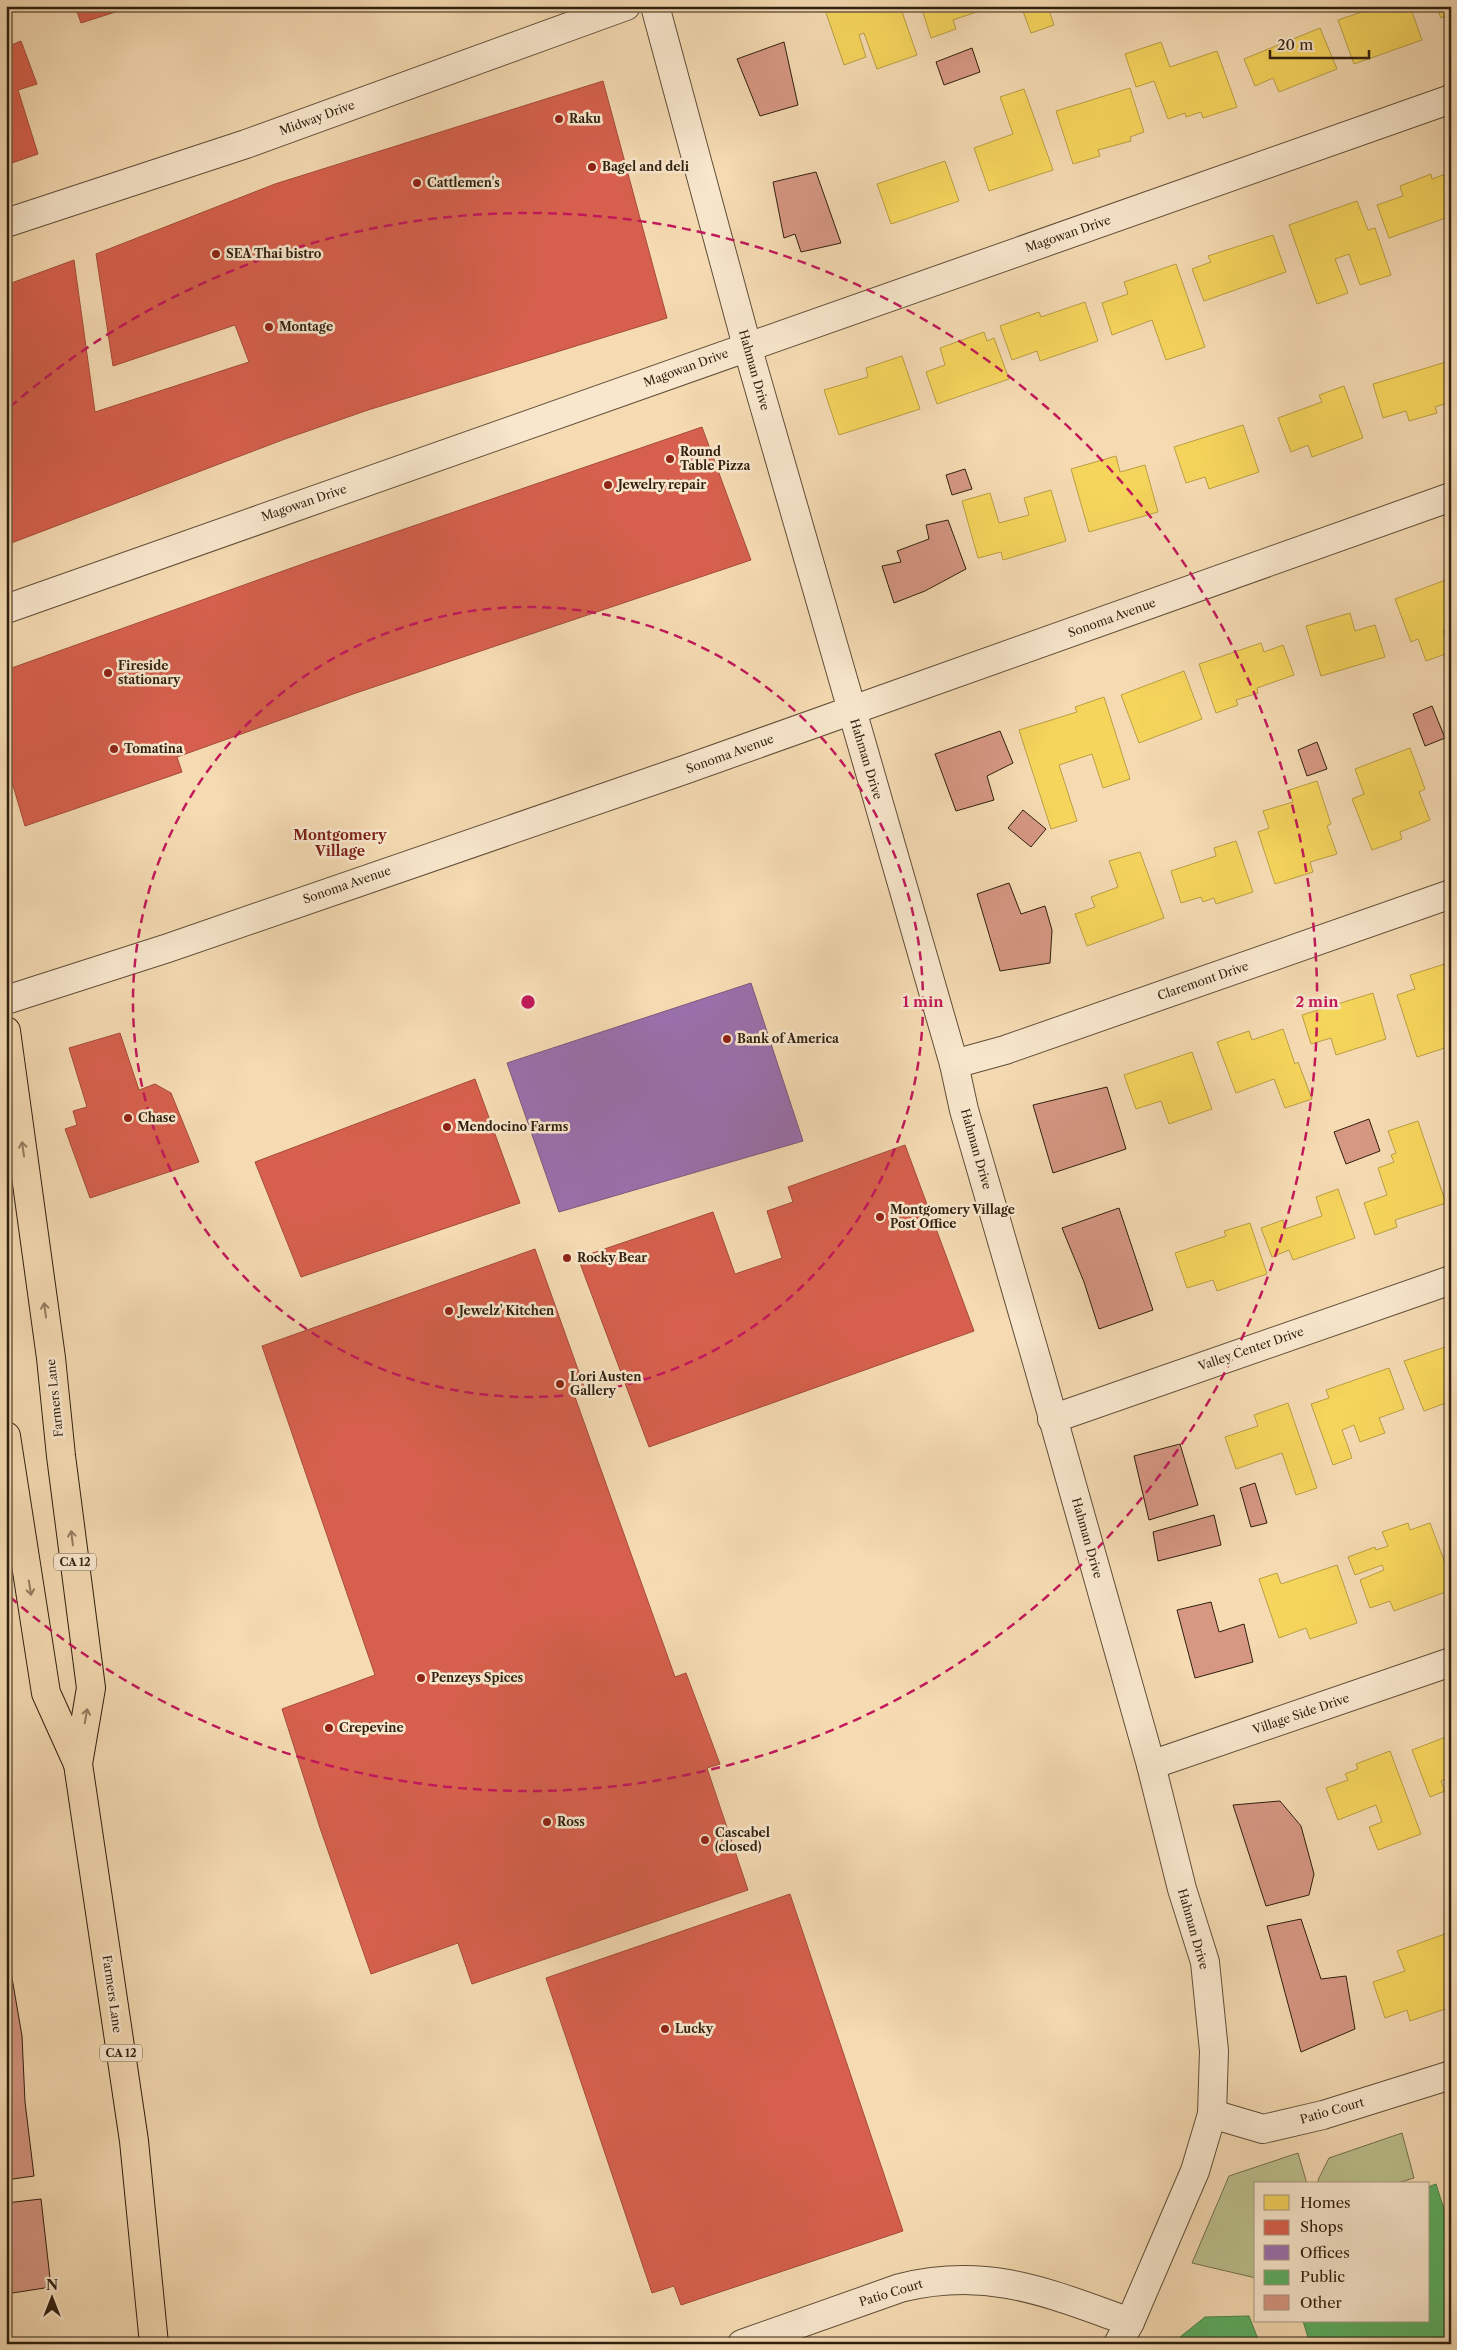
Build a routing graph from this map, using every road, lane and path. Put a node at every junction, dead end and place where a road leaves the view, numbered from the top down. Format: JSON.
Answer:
{"nodes":[{"id":1,"x":626,"y":6,"type":"edge"},
{"id":2,"x":656,"y":6,"type":"edge"},
{"id":3,"x":1451,"y":99,"type":"edge"},
{"id":4,"x":6,"y":223,"type":"edge"},
{"id":5,"x":747,"y":346,"type":"junction"},
{"id":6,"x":1451,"y":497,"type":"edge"},
{"id":7,"x":6,"y":609,"type":"edge"},
{"id":8,"x":851,"y":711,"type":"junction"},
{"id":9,"x":1451,"y":894,"type":"edge"},
{"id":10,"x":6,"y":1000,"type":"edge"},
{"id":11,"x":6,"y":1031,"type":"edge"},
{"id":12,"x":954,"y":1064,"type":"junction"},
{"id":13,"x":1451,"y":1280,"type":"edge"},
{"id":14,"x":1052,"y":1419,"type":"junction"},
{"id":15,"x":6,"y":1436,"type":"edge"},
{"id":16,"x":1451,"y":1662,"type":"edge"},
{"id":17,"x":78,"y":1764,"type":"junction"},
{"id":18,"x":1151,"y":1765,"type":"junction"},
{"id":19,"x":1451,"y":2075,"type":"edge"},
{"id":20,"x":1212,"y":2114,"type":"junction"},
{"id":21,"x":1124,"y":2333,"type":"edge"},
{"id":22,"x":154,"y":2344,"type":"edge"},
{"id":23,"x":742,"y":2344,"type":"edge"}],
"edges":[{"from":1,"to":4,"type":"street","name":"Midway Drive"},
{"from":2,"to":5,"type":"street","name":"Hahman Drive"},
{"from":3,"to":5,"type":"street","name":"Magowan Drive"},
{"from":5,"to":7,"type":"street","name":"Magowan Drive"},
{"from":5,"to":8,"type":"street","name":"Hahman Drive"},
{"from":6,"to":8,"type":"street","name":"Sonoma Avenue"},
{"from":8,"to":10,"type":"street","name":"Sonoma Avenue"},
{"from":8,"to":12,"type":"street","name":"Hahman Drive"},
{"from":9,"to":12,"type":"street","name":"Claremont Drive"},
{"from":17,"to":11,"type":"main road","name":"Farmers Lane","number":"CA 12","one_way":true},
{"from":12,"to":14,"type":"street","name":"Hahman Drive"},
{"from":13,"to":14,"type":"street","name":"Valley Center Drive"},
{"from":14,"to":18,"type":"street","name":"Hahman Drive"},
{"from":15,"to":17,"type":"main road","name":"Farmers Lane","number":"CA 12","one_way":true},
{"from":16,"to":18,"type":"street","name":"Village Side Drive"},
{"from":17,"to":22,"type":"main road","name":"Farmers Lane","number":"CA 12"},
{"from":18,"to":20,"type":"street","name":"Hahman Drive"},
{"from":19,"to":20,"type":"street","name":"Patio Court"},
{"from":20,"to":21,"type":"street","name":"Hahman Drive"},
{"from":21,"to":23,"type":"street","name":"Patio Court"}]}
